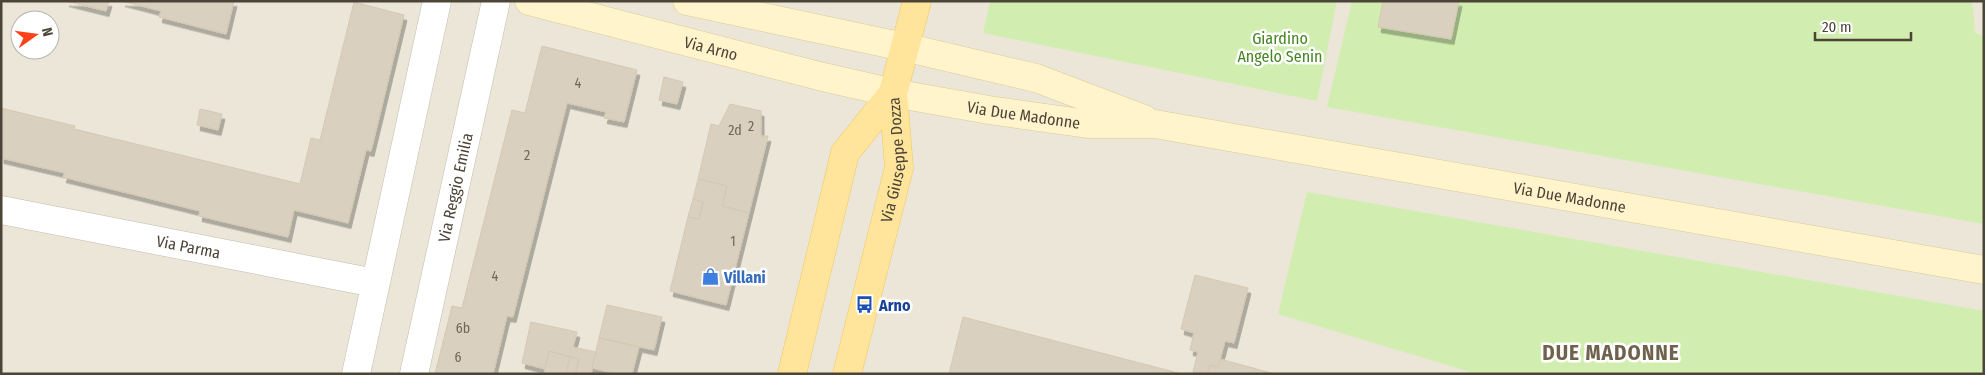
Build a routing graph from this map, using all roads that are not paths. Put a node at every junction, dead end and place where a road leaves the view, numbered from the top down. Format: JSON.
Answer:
{"nodes":[{"id":1,"x":437,"y":1,"type":"edge"},
{"id":2,"x":496,"y":1,"type":"edge"},
{"id":3,"x":529,"y":1,"type":"edge"},
{"id":4,"x":687,"y":1,"type":"edge"},
{"id":5,"x":917,"y":1,"type":"edge"},
{"id":6,"x":904,"y":47,"type":"junction"},
{"id":7,"x":893,"y":93,"type":"junction"},
{"id":8,"x":1155,"y":124,"type":"junction"},
{"id":9,"x":1,"y":210,"type":"edge"},
{"id":10,"x":1984,"y":270,"type":"edge"},
{"id":11,"x":375,"y":283,"type":"junction"},
{"id":12,"x":356,"y":374,"type":"edge"},
{"id":13,"x":414,"y":374,"type":"edge"},
{"id":14,"x":792,"y":374,"type":"edge"},
{"id":15,"x":848,"y":374,"type":"edge"}],
"edges":[{"from":1,"to":11,"type":"street"},
{"from":2,"to":13,"type":"street","name":"Via Reggio Emilia"},
{"from":3,"to":7,"type":"main road","name":"Via Arno"},
{"from":4,"to":6,"type":"main road"},
{"from":5,"to":6,"type":"main road"},
{"from":6,"to":7,"type":"main road"},
{"from":6,"to":8,"type":"main road","name":"Via Due Madonne"},
{"from":7,"to":8,"type":"main road","name":"Via Due Madonne"},
{"from":7,"to":14,"type":"main road","name":"Via Giuseppe Dozza"},
{"from":7,"to":15,"type":"main road","name":"Via Giuseppe Dozza"},
{"from":8,"to":10,"type":"main road","name":"Via Due Madonne"},
{"from":9,"to":11,"type":"street","name":"Via Parma"},
{"from":11,"to":12,"type":"street"}]}
